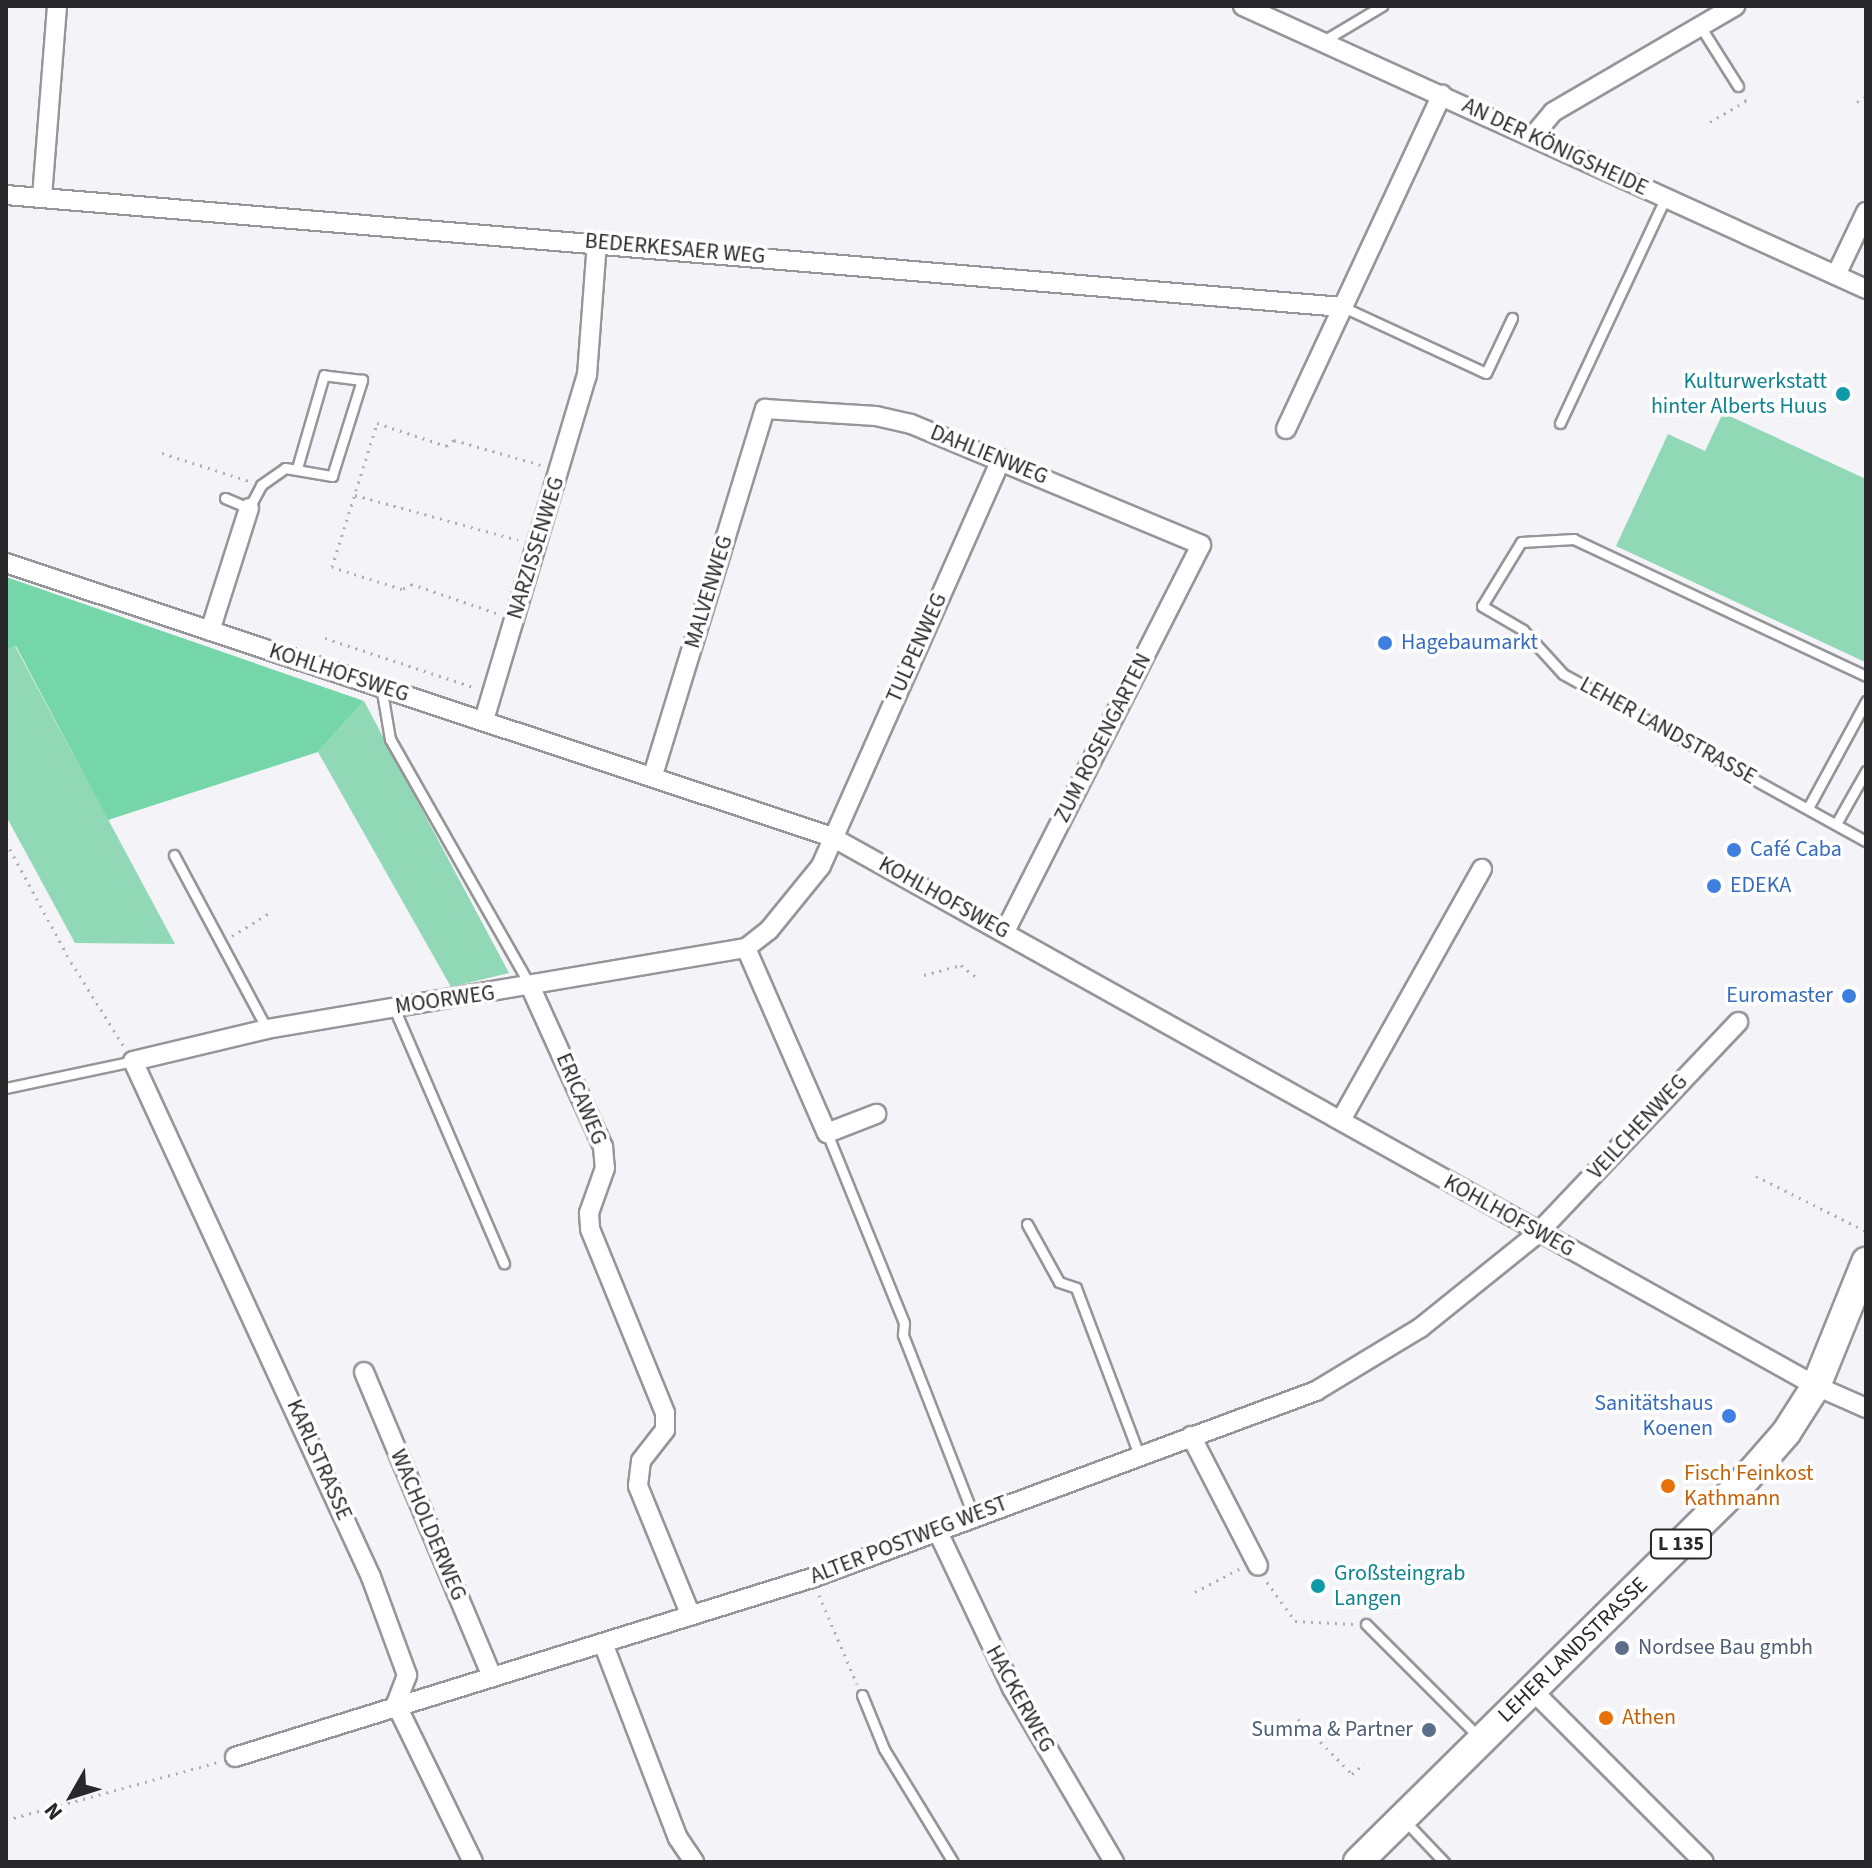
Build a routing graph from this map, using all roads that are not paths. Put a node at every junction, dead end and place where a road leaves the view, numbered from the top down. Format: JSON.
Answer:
{"nodes":[{"id":1,"x":57,"y":6,"type":"edge"},
{"id":2,"x":1243,"y":6,"type":"edge"},
{"id":3,"x":1382,"y":6,"type":"edge"},
{"id":4,"x":1735,"y":6,"type":"edge"},
{"id":5,"x":1700,"y":26,"type":"junction"},
{"id":6,"x":1323,"y":41,"type":"junction"},
{"id":7,"x":1738,"y":86,"type":"road end"},
{"id":8,"x":1442,"y":95,"type":"junction"},
{"id":9,"x":1533,"y":136,"type":"junction"},
{"id":10,"x":6,"y":195,"type":"edge"},
{"id":11,"x":42,"y":197,"type":"junction"},
{"id":12,"x":1666,"y":197,"type":"junction"},
{"id":13,"x":1866,"y":212,"type":"edge"},
{"id":14,"x":597,"y":242,"type":"junction"},
{"id":15,"x":1836,"y":275,"type":"junction"},
{"id":16,"x":1866,"y":289,"type":"edge"},
{"id":17,"x":1343,"y":307,"type":"junction"},
{"id":18,"x":1512,"y":318,"type":"dead end"},
{"id":19,"x":765,"y":409,"type":"joint"},
{"id":20,"x":1560,"y":423,"type":"dead end"},
{"id":21,"x":1286,"y":429,"type":"dead end"},
{"id":22,"x":1001,"y":459,"type":"junction"},
{"id":23,"x":297,"y":468,"type":"junction"},
{"id":24,"x":225,"y":498,"type":"dead end"},
{"id":25,"x":249,"y":508,"type":"junction"},
{"id":26,"x":1201,"y":545,"type":"joint"},
{"id":27,"x":6,"y":563,"type":"edge"},
{"id":28,"x":210,"y":631,"type":"junction"},
{"id":29,"x":1866,"y":676,"type":"edge"},
{"id":30,"x":381,"y":686,"type":"junction"},
{"id":31,"x":1866,"y":701,"type":"edge"},
{"id":32,"x":484,"y":720,"type":"junction"},
{"id":33,"x":1866,"y":771,"type":"edge"},
{"id":34,"x":653,"y":775,"type":"junction"},
{"id":35,"x":1808,"y":808,"type":"junction"},
{"id":36,"x":1836,"y":824,"type":"junction"},
{"id":37,"x":832,"y":837,"type":"junction"},
{"id":38,"x":1866,"y":841,"type":"edge"},
{"id":39,"x":174,"y":855,"type":"dead end"},
{"id":40,"x":1482,"y":869,"type":"dead end"},
{"id":41,"x":1005,"y":931,"type":"junction"},
{"id":42,"x":746,"y":948,"type":"junction"},
{"id":43,"x":531,"y":988,"type":"junction"},
{"id":44,"x":394,"y":1008,"type":"junction"},
{"id":45,"x":1738,"y":1022,"type":"dead end"},
{"id":46,"x":267,"y":1029,"type":"junction"},
{"id":47,"x":133,"y":1061,"type":"junction"},
{"id":48,"x":6,"y":1088,"type":"edge"},
{"id":49,"x":876,"y":1114,"type":"dead end"},
{"id":50,"x":1341,"y":1120,"type":"junction"},
{"id":51,"x":827,"y":1133,"type":"junction"},
{"id":52,"x":1027,"y":1224,"type":"dead end"},
{"id":53,"x":1538,"y":1233,"type":"junction"},
{"id":54,"x":1866,"y":1262,"type":"edge"},
{"id":55,"x":504,"y":1263,"type":"dead end"},
{"id":56,"x":364,"y":1372,"type":"dead end"},
{"id":57,"x":1816,"y":1386,"type":"junction"},
{"id":58,"x":1866,"y":1408,"type":"edge"},
{"id":59,"x":1191,"y":1436,"type":"junction"},
{"id":60,"x":1139,"y":1455,"type":"junction"},
{"id":61,"x":973,"y":1515,"type":"junction"},
{"id":62,"x":937,"y":1530,"type":"junction"},
{"id":63,"x":1256,"y":1564,"type":"road end"},
{"id":64,"x":691,"y":1616,"type":"junction"},
{"id":65,"x":1366,"y":1624,"type":"road end"},
{"id":66,"x":603,"y":1643,"type":"junction"},
{"id":67,"x":492,"y":1677,"type":"junction"},
{"id":68,"x":1532,"y":1690,"type":"junction"},
{"id":69,"x":862,"y":1695,"type":"road end"},
{"id":70,"x":396,"y":1704,"type":"junction"},
{"id":71,"x":1481,"y":1739,"type":"junction"},
{"id":72,"x":235,"y":1757,"type":"road end"},
{"id":73,"x":1402,"y":1818,"type":"junction"},
{"id":74,"x":473,"y":1862,"type":"edge"},
{"id":75,"x":694,"y":1862,"type":"edge"},
{"id":76,"x":953,"y":1862,"type":"edge"},
{"id":77,"x":1114,"y":1862,"type":"edge"},
{"id":78,"x":1358,"y":1862,"type":"edge"},
{"id":79,"x":1444,"y":1862,"type":"edge"},
{"id":80,"x":1704,"y":1862,"type":"edge"}],
"edges":[{"from":1,"to":11,"type":"street"},
{"from":2,"to":6,"type":"street","name":"AN DER KÖNIGSHEIDE"},
{"from":3,"to":6,"type":"lane"},
{"from":4,"to":5,"type":"street"},
{"from":5,"to":7,"type":"lane"},
{"from":5,"to":9,"type":"street"},
{"from":6,"to":8,"type":"street","name":"AN DER KÖNIGSHEIDE"},
{"from":8,"to":9,"type":"street","name":"AN DER KÖNIGSHEIDE"},
{"from":8,"to":17,"type":"street"},
{"from":9,"to":12,"type":"street","name":"AN DER KÖNIGSHEIDE"},
{"from":10,"to":11,"type":"street","name":"BEDERKESAER WEG"},
{"from":11,"to":14,"type":"street","name":"BEDERKESAER WEG"},
{"from":12,"to":15,"type":"street","name":"AN DER KÖNIGSHEIDE"},
{"from":12,"to":20,"type":"lane"},
{"from":13,"to":15,"type":"street"},
{"from":14,"to":17,"type":"street","name":"BEDERKESAER WEG"},
{"from":14,"to":32,"type":"street","name":"NARZISSENWEG"},
{"from":15,"to":16,"type":"street","name":"AN DER KÖNIGSHEIDE"},
{"from":17,"to":18,"type":"lane"},
{"from":17,"to":21,"type":"street"},
{"from":19,"to":22,"type":"street","name":"DAHLIENWEG"},
{"from":19,"to":34,"type":"street","name":"MALVENWEG"},
{"from":22,"to":26,"type":"street","name":"DAHLIENWEG"},
{"from":22,"to":37,"type":"street","name":"TULPENWEG"},
{"from":23,"to":23,"type":"lane"},
{"from":23,"to":25,"type":"lane"},
{"from":24,"to":25,"type":"lane"},
{"from":25,"to":28,"type":"street"},
{"from":26,"to":41,"type":"street","name":"ZUM ROSENGARTEN"},
{"from":27,"to":28,"type":"street","name":"KOHLHOFSWEG"},
{"from":28,"to":30,"type":"street","name":"KOHLHOFSWEG"},
{"from":29,"to":35,"type":"lane","name":"LEHER LANDSTRASSE"},
{"from":30,"to":32,"type":"street","name":"KOHLHOFSWEG"},
{"from":30,"to":43,"type":"lane","name":"ERICAWEG"},
{"from":31,"to":35,"type":"lane"},
{"from":32,"to":34,"type":"street","name":"KOHLHOFSWEG"},
{"from":33,"to":36,"type":"lane"},
{"from":34,"to":37,"type":"street","name":"KOHLHOFSWEG"},
{"from":35,"to":36,"type":"lane","name":"LEHER LANDSTRASSE"},
{"from":36,"to":38,"type":"lane","name":"LEHER LANDSTRASSE"},
{"from":37,"to":41,"type":"street","name":"KOHLHOFSWEG"},
{"from":37,"to":42,"type":"street"},
{"from":39,"to":46,"type":"lane"},
{"from":40,"to":50,"type":"street"},
{"from":41,"to":50,"type":"street","name":"KOHLHOFSWEG"},
{"from":42,"to":43,"type":"street","name":"MOORWEG"},
{"from":42,"to":51,"type":"street"},
{"from":43,"to":44,"type":"street","name":"MOORWEG"},
{"from":43,"to":64,"type":"street","name":"ERICAWEG"},
{"from":44,"to":46,"type":"street","name":"MOORWEG"},
{"from":44,"to":55,"type":"lane"},
{"from":45,"to":53,"type":"street","name":"VEILCHENWEG"},
{"from":46,"to":47,"type":"street","name":"MOORWEG"},
{"from":47,"to":48,"type":"lane","name":"MOORWEG"},
{"from":47,"to":70,"type":"street","name":"KARLSTRASSE"},
{"from":49,"to":51,"type":"street"},
{"from":50,"to":53,"type":"street","name":"KOHLHOFSWEG"},
{"from":51,"to":61,"type":"lane"},
{"from":52,"to":60,"type":"lane"},
{"from":53,"to":57,"type":"street","name":"KOHLHOFSWEG"},
{"from":53,"to":59,"type":"street","name":"ALTER POSTWEG WEST"},
{"from":54,"to":57,"type":"main road","name":"LEHER LANDSTRASSE","number":"L 135"},
{"from":56,"to":67,"type":"street","name":"WACHOLDERWEG"},
{"from":57,"to":58,"type":"street","name":"KOHLHOFSWEG"},
{"from":57,"to":68,"type":"main road","name":"LEHER LANDSTRASSE","number":"L 135"},
{"from":59,"to":60,"type":"street","name":"ALTER POSTWEG WEST"},
{"from":59,"to":63,"type":"street"},
{"from":60,"to":61,"type":"street","name":"ALTER POSTWEG WEST"},
{"from":61,"to":62,"type":"street","name":"ALTER POSTWEG WEST"},
{"from":62,"to":64,"type":"street","name":"ALTER POSTWEG WEST"},
{"from":62,"to":77,"type":"street","name":"HACKERWEG"},
{"from":64,"to":66,"type":"street","name":"ALTER POSTWEG WEST"},
{"from":65,"to":71,"type":"lane"},
{"from":66,"to":67,"type":"street","name":"ALTER POSTWEG WEST"},
{"from":66,"to":75,"type":"street"},
{"from":67,"to":70,"type":"street","name":"ALTER POSTWEG WEST"},
{"from":68,"to":71,"type":"main road","name":"LEHER LANDSTRASSE","number":"L 135"},
{"from":68,"to":80,"type":"street"},
{"from":69,"to":76,"type":"lane"},
{"from":70,"to":72,"type":"street","name":"ALTER POSTWEG WEST"},
{"from":70,"to":74,"type":"street"},
{"from":71,"to":73,"type":"main road","name":"LEHER LANDSTRASSE","number":"L 135"},
{"from":73,"to":78,"type":"main road","name":"LEHER LANDSTRASSE","number":"L 135"},
{"from":73,"to":79,"type":"lane"}]}
